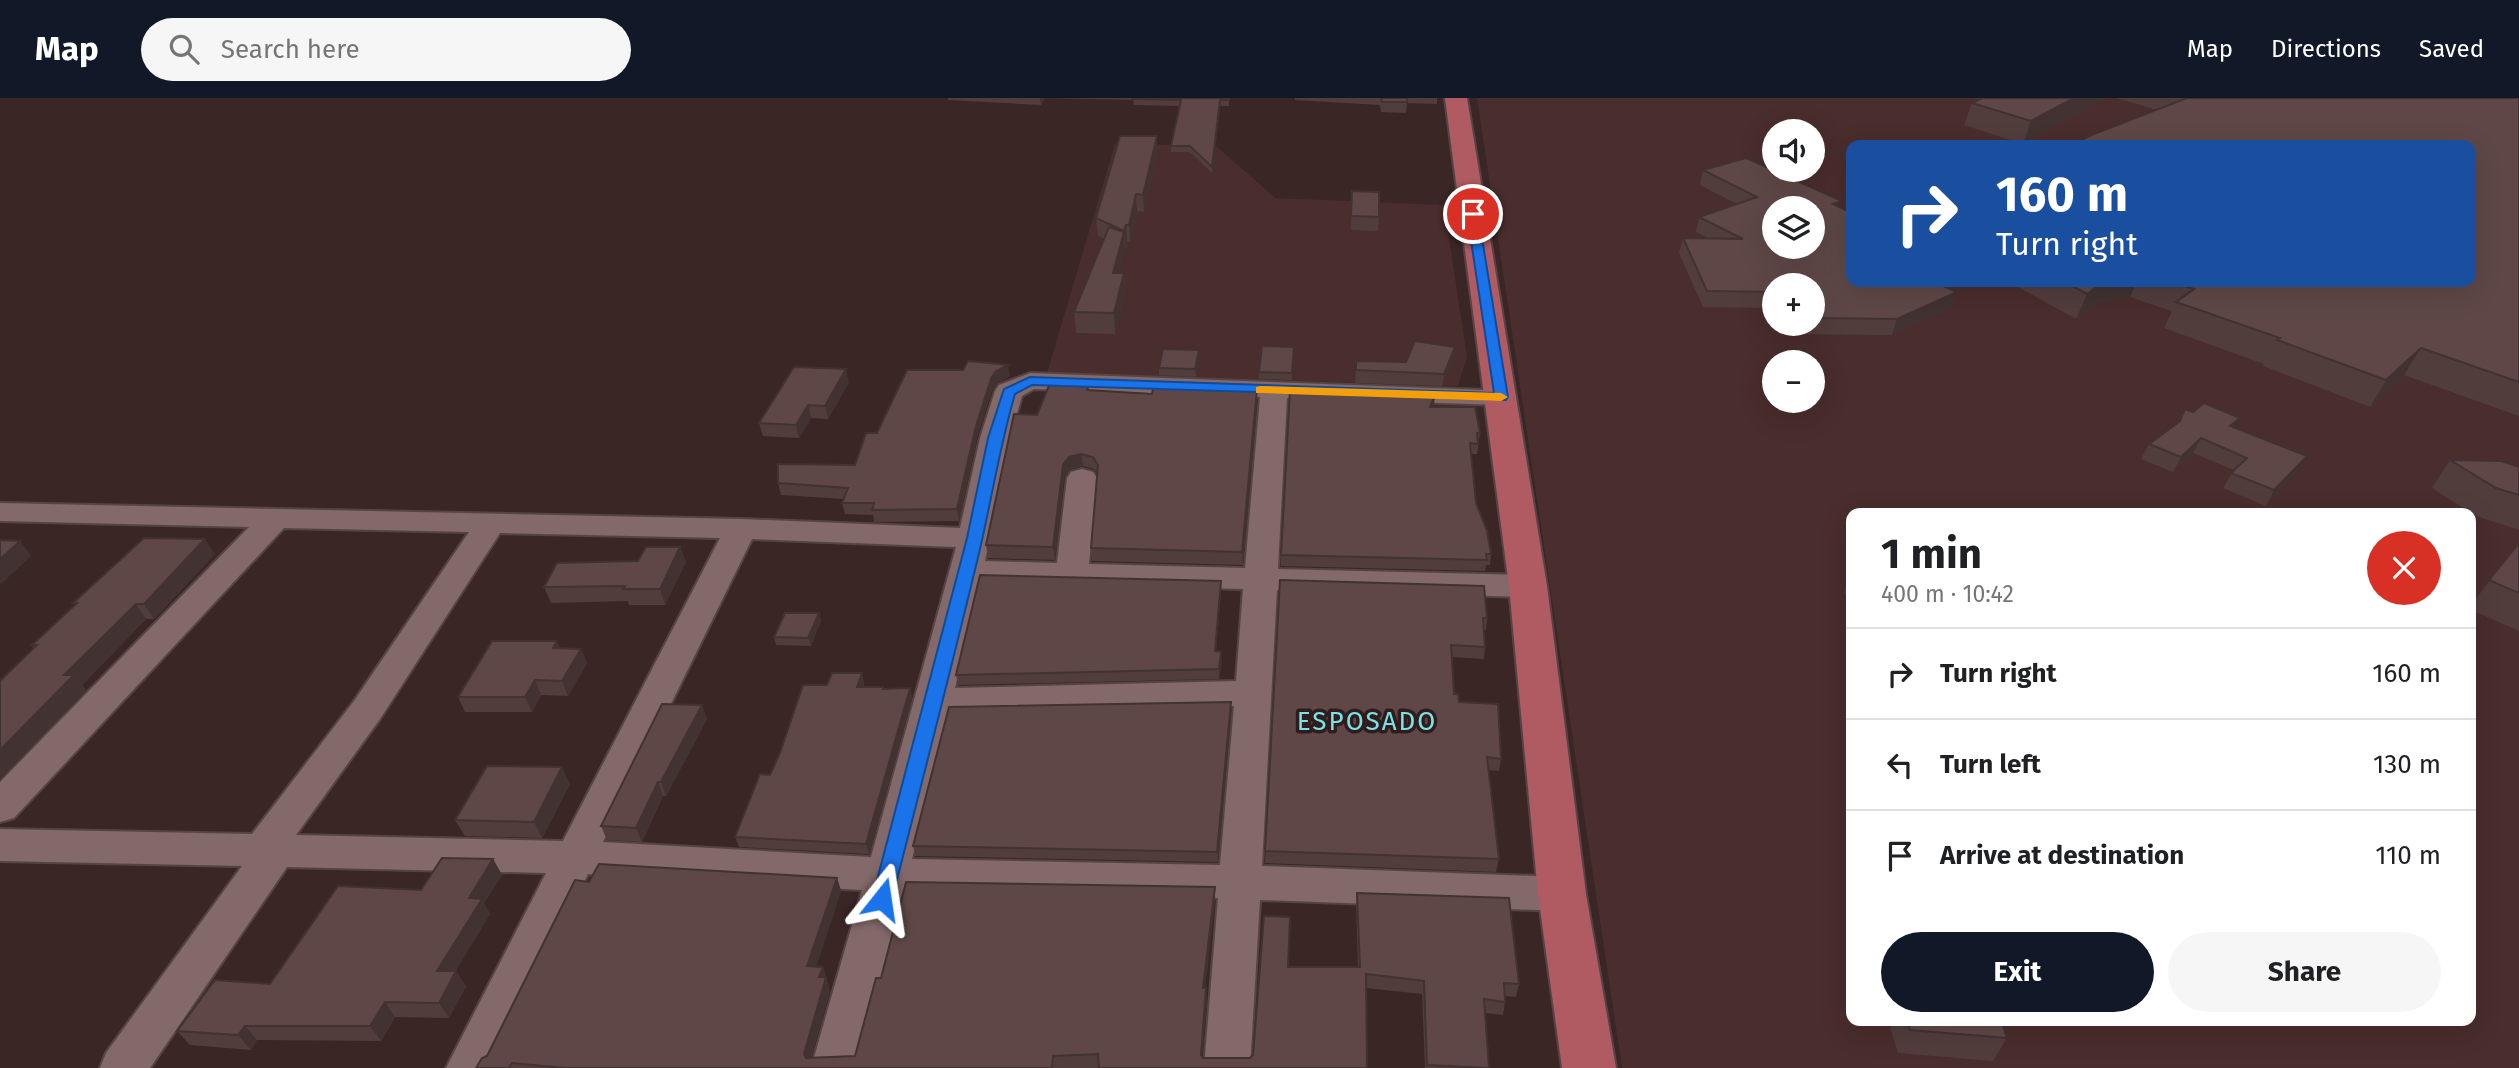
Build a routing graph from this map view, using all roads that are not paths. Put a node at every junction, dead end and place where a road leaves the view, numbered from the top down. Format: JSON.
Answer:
{"nodes":[{"id":1,"x":1456,"y":98,"type":"edge"},
{"id":2,"x":1275,"y":390,"type":"junction"},
{"id":3,"x":1502,"y":397,"type":"junction"},
{"id":4,"x":1082,"y":478,"type":"dead end"},
{"id":5,"x":0,"y":512,"type":"edge"},
{"id":6,"x":274,"y":520,"type":"junction"},
{"id":7,"x":490,"y":524,"type":"junction"},
{"id":8,"x":741,"y":529,"type":"junction"},
{"id":9,"x":974,"y":538,"type":"junction"},
{"id":10,"x":965,"y":571,"type":"junction"},
{"id":11,"x":1072,"y":572,"type":"junction"},
{"id":12,"x":1260,"y":578,"type":"junction"},
{"id":13,"x":1528,"y":586,"type":"junction"},
{"id":14,"x":1253,"y":693,"type":"junction"},
{"id":15,"x":934,"y":701,"type":"junction"},
{"id":16,"x":0,"y":807,"type":"edge"},
{"id":17,"x":0,"y":845,"type":"edge"},
{"id":18,"x":270,"y":850,"type":"junction"},
{"id":19,"x":575,"y":857,"type":"junction"},
{"id":20,"x":889,"y":875,"type":"junction"},
{"id":21,"x":1241,"y":881,"type":"junction"},
{"id":22,"x":1562,"y":894,"type":"junction"},
{"id":23,"x":123,"y":1068,"type":"edge"},
{"id":24,"x":469,"y":1068,"type":"edge"},
{"id":25,"x":834,"y":1068,"type":"edge"},
{"id":26,"x":1227,"y":1068,"type":"edge"},
{"id":27,"x":1589,"y":1068,"type":"edge"}],
"edges":[{"from":1,"to":3,"type":"main road"},
{"from":2,"to":3,"type":"street"},
{"from":2,"to":9,"type":"street"},
{"from":2,"to":12,"type":"street"},
{"from":3,"to":13,"type":"main road"},
{"from":4,"to":11,"type":"street"},
{"from":5,"to":6,"type":"street"},
{"from":6,"to":7,"type":"street"},
{"from":6,"to":16,"type":"street"},
{"from":7,"to":8,"type":"street"},
{"from":7,"to":18,"type":"street"},
{"from":8,"to":9,"type":"street"},
{"from":8,"to":19,"type":"street"},
{"from":9,"to":10,"type":"street"},
{"from":10,"to":11,"type":"street"},
{"from":10,"to":15,"type":"street"},
{"from":11,"to":12,"type":"street"},
{"from":12,"to":13,"type":"street"},
{"from":12,"to":14,"type":"street"},
{"from":13,"to":22,"type":"main road"},
{"from":14,"to":15,"type":"street"},
{"from":14,"to":21,"type":"street"},
{"from":15,"to":20,"type":"street"},
{"from":17,"to":18,"type":"street"},
{"from":18,"to":19,"type":"street"},
{"from":18,"to":23,"type":"street"},
{"from":19,"to":20,"type":"street"},
{"from":19,"to":24,"type":"street"},
{"from":20,"to":21,"type":"street"},
{"from":20,"to":25,"type":"street"},
{"from":21,"to":22,"type":"street"},
{"from":21,"to":26,"type":"street"},
{"from":22,"to":27,"type":"main road"}]}
